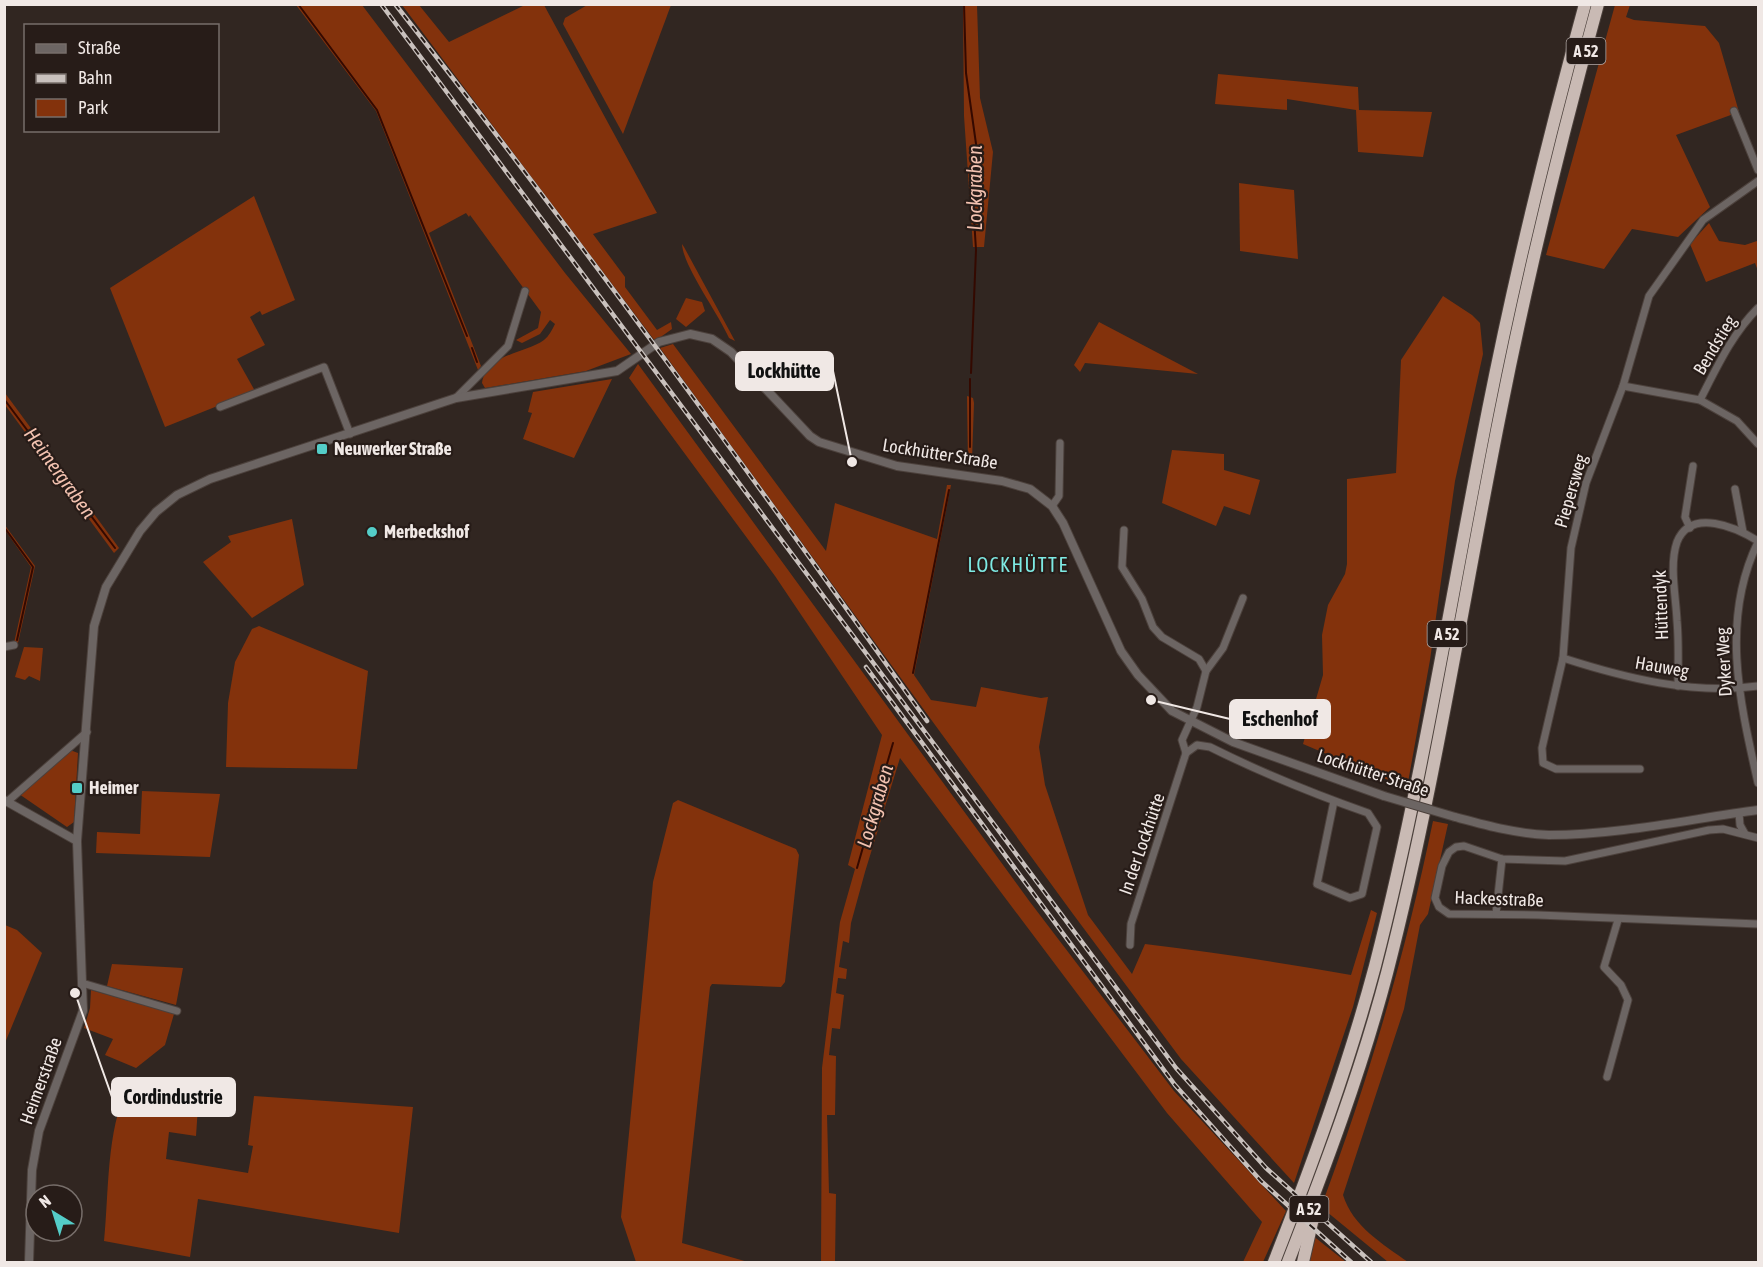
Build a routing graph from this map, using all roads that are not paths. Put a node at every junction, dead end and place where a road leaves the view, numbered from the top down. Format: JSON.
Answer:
{"nodes":[{"id":1,"x":1585,"y":4,"type":"edge"},
{"id":2,"x":1598,"y":4,"type":"edge"},
{"id":3,"x":1734,"y":111,"type":"dead end"},
{"id":4,"x":1758,"y":170,"type":"edge"},
{"id":5,"x":1758,"y":181,"type":"edge"},
{"id":6,"x":525,"y":291,"type":"dead end"},
{"id":7,"x":1758,"y":308,"type":"edge"},
{"id":8,"x":1623,"y":386,"type":"junction"},
{"id":9,"x":456,"y":398,"type":"junction"},
{"id":10,"x":1700,"y":400,"type":"junction"},
{"id":11,"x":220,"y":407,"type":"dead end"},
{"id":12,"x":350,"y":434,"type":"junction"},
{"id":13,"x":1060,"y":443,"type":"dead end"},
{"id":14,"x":1758,"y":444,"type":"edge"},
{"id":15,"x":1693,"y":466,"type":"dead end"},
{"id":16,"x":1735,"y":489,"type":"dead end"},
{"id":17,"x":1052,"y":506,"type":"junction"},
{"id":18,"x":1690,"y":528,"type":"junction"},
{"id":19,"x":1124,"y":530,"type":"dead end"},
{"id":20,"x":1743,"y":532,"type":"junction"},
{"id":21,"x":1758,"y":541,"type":"edge"},
{"id":22,"x":1243,"y":598,"type":"dead end"},
{"id":23,"x":14,"y":645,"type":"dead end"},
{"id":24,"x":4,"y":647,"type":"edge"},
{"id":25,"x":1563,"y":657,"type":"junction"},
{"id":26,"x":1206,"y":671,"type":"junction"},
{"id":27,"x":1678,"y":686,"type":"junction"},
{"id":28,"x":1758,"y":686,"type":"edge"},
{"id":29,"x":1738,"y":689,"type":"junction"},
{"id":30,"x":1190,"y":723,"type":"junction"},
{"id":31,"x":87,"y":732,"type":"junction"},
{"id":32,"x":1186,"y":753,"type":"junction"},
{"id":33,"x":1640,"y":769,"type":"dead end"},
{"id":34,"x":1758,"y":783,"type":"edge"},
{"id":35,"x":6,"y":800,"type":"edge"},
{"id":36,"x":1334,"y":801,"type":"junction"},
{"id":37,"x":1758,"y":810,"type":"edge"},
{"id":38,"x":1739,"y":813,"type":"junction"},
{"id":39,"x":1745,"y":834,"type":"junction"},
{"id":40,"x":1758,"y":838,"type":"edge"},
{"id":41,"x":77,"y":841,"type":"junction"},
{"id":42,"x":1502,"y":859,"type":"junction"},
{"id":43,"x":1496,"y":914,"type":"junction"},
{"id":44,"x":1618,"y":920,"type":"junction"},
{"id":45,"x":1758,"y":924,"type":"edge"},
{"id":46,"x":1130,"y":945,"type":"dead end"},
{"id":47,"x":82,"y":983,"type":"junction"},
{"id":48,"x":177,"y":1011,"type":"dead end"},
{"id":49,"x":1607,"y":1077,"type":"dead end"},
{"id":50,"x":1330,"y":1155,"type":"junction"},
{"id":51,"x":27,"y":1262,"type":"edge"},
{"id":52,"x":1274,"y":1263,"type":"edge"},
{"id":53,"x":1288,"y":1263,"type":"edge"},
{"id":54,"x":1304,"y":1263,"type":"edge"}],
"edges":[{"from":1,"to":52,"type":"highway","number":"A 52"},
{"from":2,"to":50,"type":"highway","number":"A 52"},
{"from":3,"to":4,"type":"street"},
{"from":5,"to":8,"type":"street","name":"Piepersweg"},
{"from":6,"to":9,"type":"street"},
{"from":7,"to":10,"type":"street","name":"Bendstieg"},
{"from":8,"to":10,"type":"street","name":"Bendstieg"},
{"from":8,"to":25,"type":"street","name":"Piepersweg"},
{"from":9,"to":12,"type":"street"},
{"from":9,"to":17,"type":"street","name":"Lockhütter Straße"},
{"from":10,"to":14,"type":"street","name":"Bendstieg"},
{"from":11,"to":12,"type":"street"},
{"from":12,"to":31,"type":"street"},
{"from":13,"to":17,"type":"street"},
{"from":15,"to":18,"type":"street"},
{"from":16,"to":20,"type":"street"},
{"from":17,"to":30,"type":"street","name":"Lockhütter Straße"},
{"from":18,"to":20,"type":"street"},
{"from":18,"to":27,"type":"street","name":"Hüttendyk"},
{"from":19,"to":26,"type":"street"},
{"from":20,"to":21,"type":"street"},
{"from":21,"to":29,"type":"street","name":"Dyker Weg"},
{"from":22,"to":26,"type":"street","name":"In der Lockhütte"},
{"from":23,"to":24,"type":"street"},
{"from":25,"to":27,"type":"street","name":"Hauweg"},
{"from":25,"to":33,"type":"street","name":"Piepersweg"},
{"from":26,"to":30,"type":"street","name":"In der Lockhütte"},
{"from":27,"to":29,"type":"street","name":"Hauweg"},
{"from":28,"to":29,"type":"street","name":"Hauweg"},
{"from":29,"to":34,"type":"street","name":"Dyker Weg"},
{"from":30,"to":32,"type":"street","name":"In der Lockhütte"},
{"from":30,"to":38,"type":"street","name":"Lockhütter Straße","bridge":true},
{"from":31,"to":35,"type":"street"},
{"from":31,"to":41,"type":"street","name":"Heimerstraße"},
{"from":32,"to":36,"type":"street"},
{"from":32,"to":46,"type":"street","name":"In der Lockhütte"},
{"from":35,"to":41,"type":"street"},
{"from":36,"to":36,"type":"street"},
{"from":37,"to":38,"type":"street","name":"Lockhütter Straße"},
{"from":38,"to":39,"type":"street"},
{"from":39,"to":40,"type":"street"},
{"from":39,"to":42,"type":"street"},
{"from":41,"to":47,"type":"street","name":"Heimerstraße"},
{"from":42,"to":43,"type":"street"},
{"from":42,"to":43,"type":"street","name":"Hackesstraße"},
{"from":43,"to":44,"type":"street","name":"Hackesstraße"},
{"from":44,"to":45,"type":"street","name":"Hackesstraße"},
{"from":44,"to":49,"type":"street"},
{"from":47,"to":48,"type":"street"},
{"from":47,"to":51,"type":"street","name":"Heimerstraße"},
{"from":50,"to":53,"type":"highway","number":"A 52"},
{"from":50,"to":54,"type":"highway"}]}
